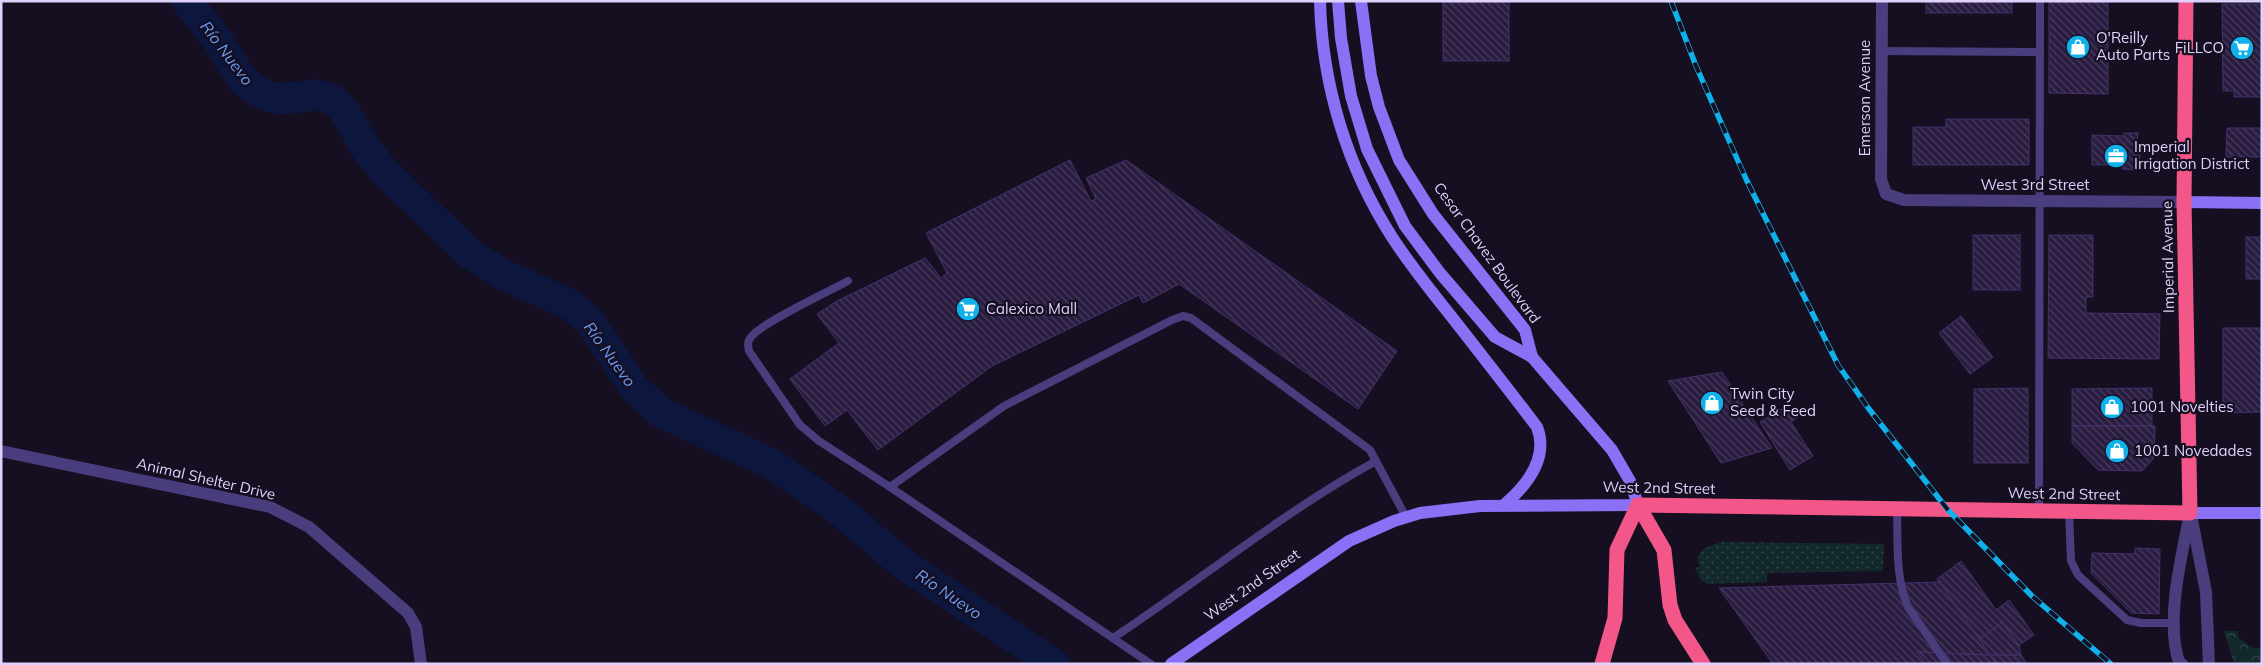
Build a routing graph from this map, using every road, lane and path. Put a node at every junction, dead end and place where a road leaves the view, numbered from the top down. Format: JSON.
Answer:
{"nodes":[{"id":1,"x":1320,"y":1,"type":"edge"},
{"id":2,"x":1338,"y":1,"type":"edge"},
{"id":3,"x":1361,"y":1,"type":"edge"},
{"id":4,"x":1882,"y":1,"type":"edge"},
{"id":5,"x":2040,"y":1,"type":"edge"},
{"id":6,"x":2186,"y":1,"type":"edge"},
{"id":7,"x":1882,"y":51,"type":"junction"},
{"id":8,"x":2040,"y":52,"type":"junction"},
{"id":9,"x":1886,"y":194,"type":"joint"},
{"id":10,"x":2040,"y":201,"type":"junction"},
{"id":11,"x":2184,"y":202,"type":"junction"},
{"id":12,"x":2262,"y":203,"type":"edge"},
{"id":13,"x":848,"y":281,"type":"dead end"},
{"id":14,"x":1532,"y":356,"type":"junction"},
{"id":15,"x":1,"y":450,"type":"edge"},
{"id":16,"x":1376,"y":461,"type":"junction"},
{"id":17,"x":890,"y":487,"type":"junction"},
{"id":18,"x":1506,"y":504,"type":"junction"},
{"id":19,"x":1638,"y":505,"type":"junction"},
{"id":20,"x":1897,"y":510,"type":"junction"},
{"id":21,"x":2039,"y":511,"type":"junction"},
{"id":22,"x":2069,"y":511,"type":"junction"},
{"id":23,"x":2190,"y":513,"type":"junction"},
{"id":24,"x":2262,"y":513,"type":"edge"},
{"id":25,"x":1406,"y":517,"type":"junction"},
{"id":26,"x":2175,"y":623,"type":"junction"},
{"id":27,"x":1113,"y":638,"type":"junction"},
{"id":28,"x":422,"y":664,"type":"edge"},
{"id":29,"x":1151,"y":664,"type":"edge"},
{"id":30,"x":1171,"y":664,"type":"edge"},
{"id":31,"x":1602,"y":664,"type":"edge"},
{"id":32,"x":1703,"y":664,"type":"edge"},
{"id":33,"x":1948,"y":664,"type":"edge"},
{"id":34,"x":2182,"y":664,"type":"edge"},
{"id":35,"x":2209,"y":664,"type":"edge"}],
"edges":[{"from":1,"to":18,"type":"main road"},
{"from":2,"to":14,"type":"main road","name":"Cesar Chavez Boulevard"},
{"from":3,"to":14,"type":"main road","name":"Cesar Chavez Boulevard"},
{"from":4,"to":7,"type":"street","name":"Emerson Avenue"},
{"from":5,"to":8,"type":"lane"},
{"from":6,"to":11,"type":"highway","name":"Imperial Avenue"},
{"from":7,"to":8,"type":"lane"},
{"from":7,"to":9,"type":"street","name":"Emerson Avenue"},
{"from":8,"to":10,"type":"lane"},
{"from":9,"to":10,"type":"street","name":"West 3rd Street"},
{"from":10,"to":11,"type":"street","name":"West 3rd Street"},
{"from":10,"to":21,"type":"lane"},
{"from":11,"to":12,"type":"main road"},
{"from":11,"to":23,"type":"highway","name":"Imperial Avenue"},
{"from":13,"to":17,"type":"lane"},
{"from":14,"to":19,"type":"main road","name":"Cesar Chavez Boulevard"},
{"from":15,"to":28,"type":"street","name":"Animal Shelter Drive"},
{"from":16,"to":17,"type":"lane"},
{"from":16,"to":25,"type":"lane"},
{"from":16,"to":27,"type":"lane"},
{"from":17,"to":27,"type":"lane"},
{"from":18,"to":19,"type":"main road","name":"West 2nd Street"},
{"from":18,"to":25,"type":"main road","name":"West 2nd Street"},
{"from":19,"to":20,"type":"highway","name":"West 2nd Street"},
{"from":19,"to":31,"type":"highway"},
{"from":19,"to":32,"type":"highway","name":"Cesar Chavez Boulevard"},
{"from":20,"to":21,"type":"highway","name":"West 2nd Street"},
{"from":20,"to":33,"type":"lane"},
{"from":21,"to":22,"type":"highway","name":"West 2nd Street"},
{"from":22,"to":23,"type":"highway","name":"West 2nd Street"},
{"from":22,"to":26,"type":"lane"},
{"from":23,"to":24,"type":"main road"},
{"from":23,"to":26,"type":"street","name":"Imperial Avenue"},
{"from":23,"to":35,"type":"street","name":"Imperial Avenue"},
{"from":25,"to":30,"type":"main road","name":"West 2nd Street"},
{"from":26,"to":34,"type":"street","name":"Imperial Avenue"},
{"from":27,"to":29,"type":"lane"}]}
